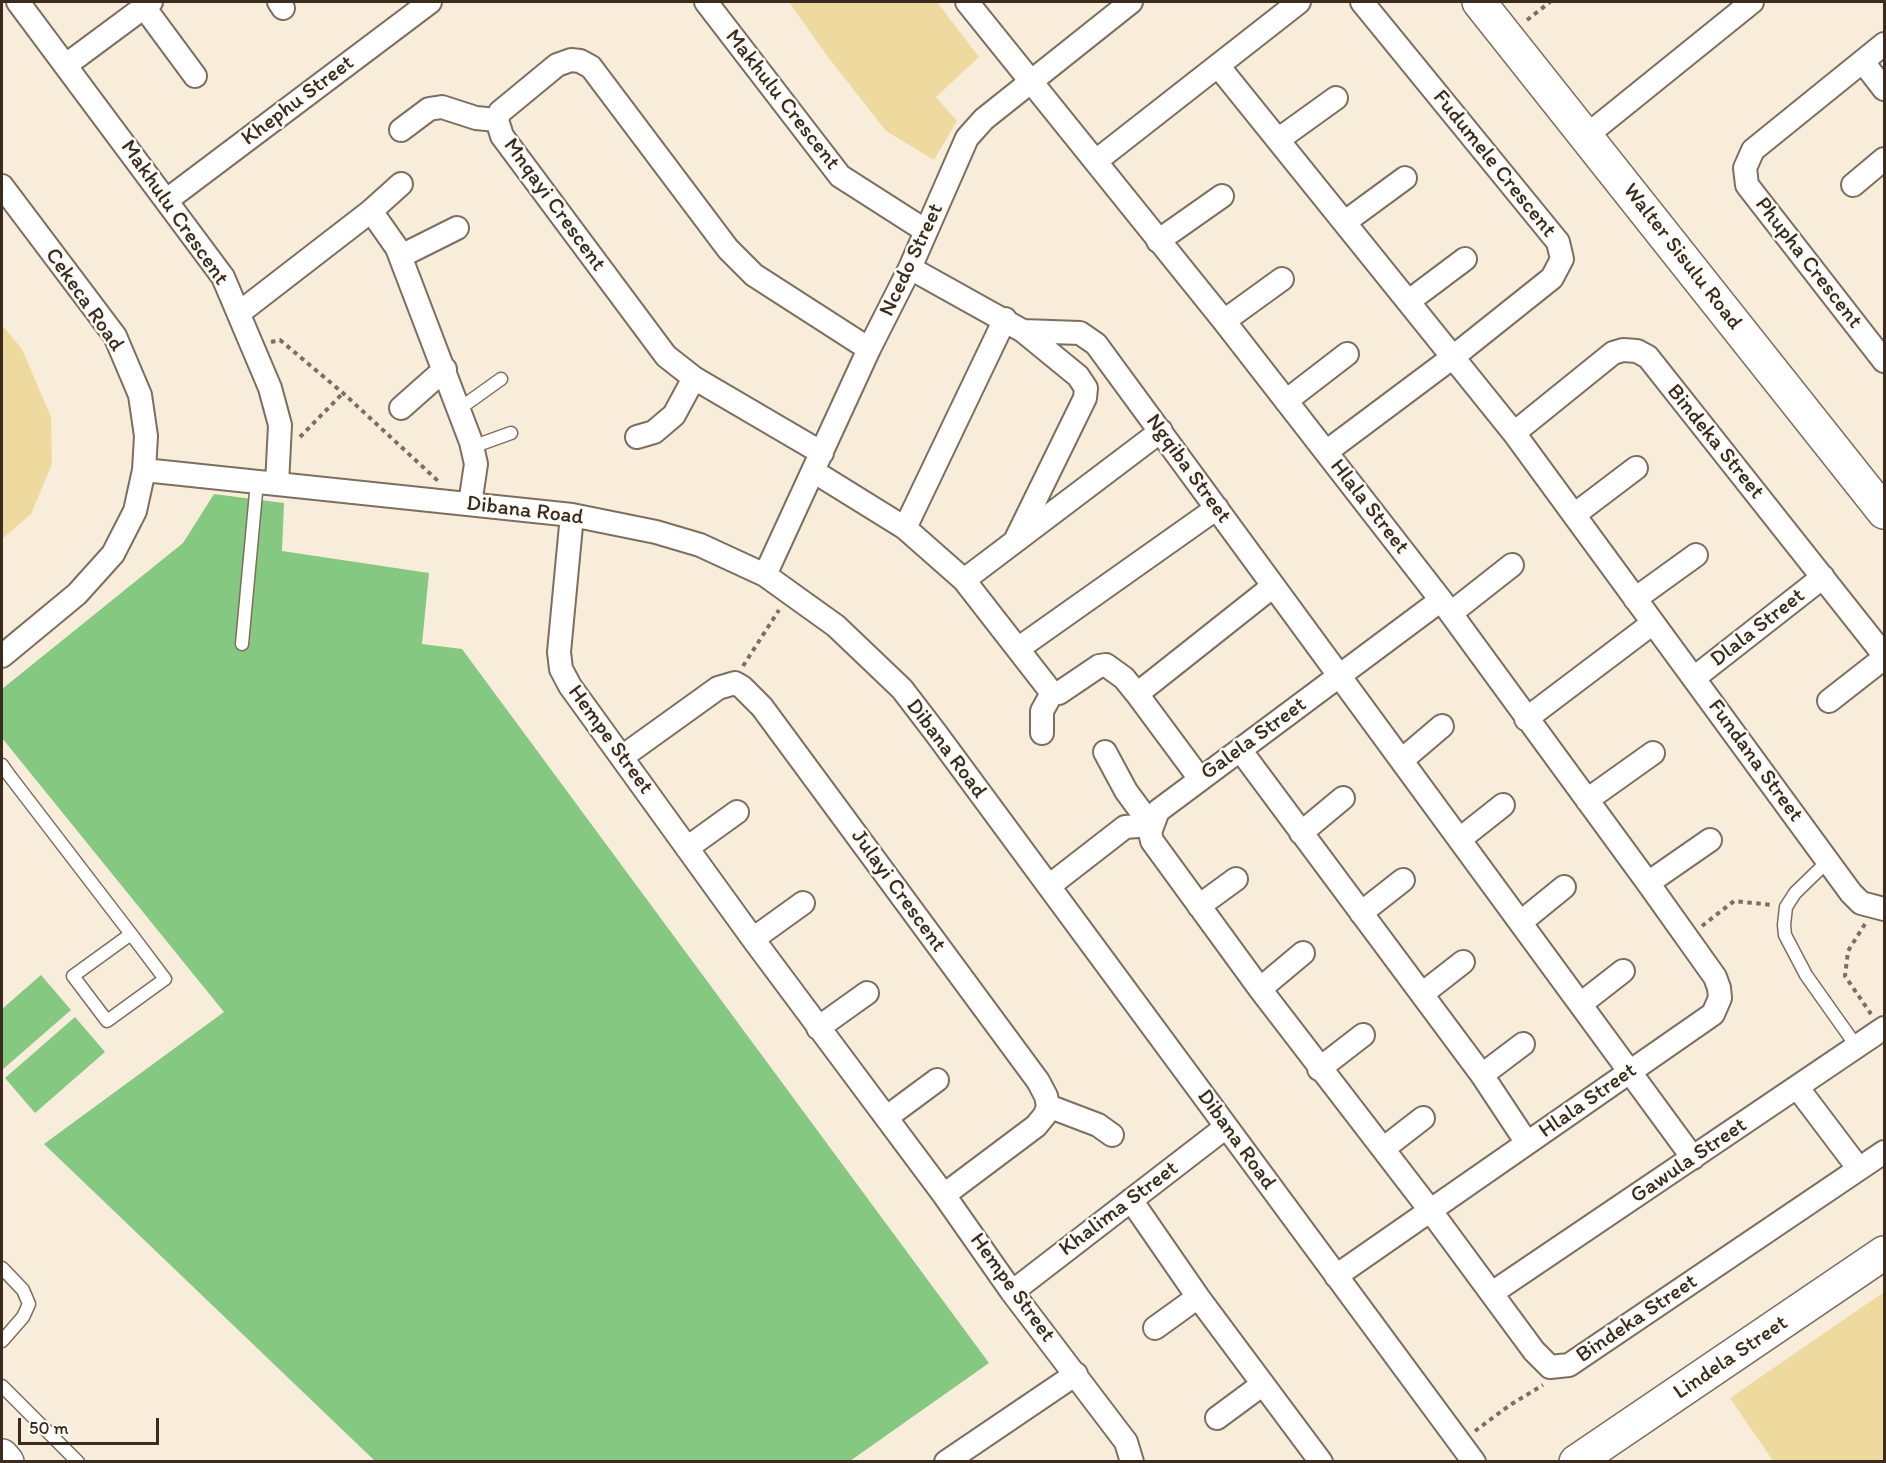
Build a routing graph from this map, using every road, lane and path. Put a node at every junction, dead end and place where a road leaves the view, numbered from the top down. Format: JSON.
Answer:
{"nodes":[{"id":1,"x":18,"y":2,"type":"edge"},
{"id":2,"x":430,"y":2,"type":"edge"},
{"id":3,"x":706,"y":2,"type":"edge"},
{"id":4,"x":968,"y":2,"type":"edge"},
{"id":5,"x":1131,"y":2,"type":"edge"},
{"id":6,"x":1299,"y":2,"type":"edge"},
{"id":7,"x":1362,"y":2,"type":"edge"},
{"id":8,"x":1479,"y":2,"type":"edge"},
{"id":9,"x":1550,"y":2,"type":"edge"},
{"id":10,"x":1752,"y":2,"type":"edge"},
{"id":11,"x":147,"y":4,"type":"edge"},
{"id":12,"x":1527,"y":20,"type":"dead end"},
{"id":13,"x":1884,"y":44,"type":"edge"},
{"id":14,"x":1863,"y":62,"type":"junction"},
{"id":15,"x":66,"y":65,"type":"junction"},
{"id":16,"x":1219,"y":67,"type":"junction"},
{"id":17,"x":195,"y":76,"type":"dead end"},
{"id":18,"x":1029,"y":81,"type":"junction"},
{"id":19,"x":1884,"y":89,"type":"edge"},
{"id":20,"x":1336,"y":98,"type":"dead end"},
{"id":21,"x":497,"y":120,"type":"junction"},
{"id":22,"x":401,"y":130,"type":"dead end"},
{"id":23,"x":1587,"y":136,"type":"junction"},
{"id":24,"x":1279,"y":139,"type":"junction"},
{"id":25,"x":1884,"y":159,"type":"edge"},
{"id":26,"x":1096,"y":161,"type":"junction"},
{"id":27,"x":1405,"y":178,"type":"dead end"},
{"id":28,"x":401,"y":184,"type":"dead end"},
{"id":29,"x":1853,"y":184,"type":"dead end"},
{"id":30,"x":2,"y":186,"type":"edge"},
{"id":31,"x":1222,"y":196,"type":"dead end"},
{"id":32,"x":167,"y":200,"type":"junction"},
{"id":33,"x":371,"y":211,"type":"junction"},
{"id":34,"x":1345,"y":222,"type":"junction"},
{"id":35,"x":457,"y":228,"type":"dead end"},
{"id":36,"x":926,"y":231,"type":"junction"},
{"id":37,"x":1158,"y":241,"type":"junction"},
{"id":38,"x":401,"y":256,"type":"junction"},
{"id":39,"x":1465,"y":260,"type":"dead end"},
{"id":40,"x":910,"y":268,"type":"junction"},
{"id":41,"x":1282,"y":279,"type":"dead end"},
{"id":42,"x":1409,"y":301,"type":"junction"},
{"id":43,"x":238,"y":313,"type":"junction"},
{"id":44,"x":1224,"y":321,"type":"junction"},
{"id":45,"x":1014,"y":325,"type":"junction"},
{"id":46,"x":254,"y":348,"type":"junction"},
{"id":47,"x":869,"y":349,"type":"junction"},
{"id":48,"x":1347,"y":354,"type":"dead end"},
{"id":49,"x":1453,"y":357,"type":"junction"},
{"id":50,"x":1884,"y":361,"type":"edge"},
{"id":51,"x":445,"y":369,"type":"junction"},
{"id":52,"x":694,"y":378,"type":"junction"},
{"id":53,"x":501,"y":379,"type":"dead end"},
{"id":54,"x":343,"y":393,"type":"junction"},
{"id":55,"x":1286,"y":401,"type":"junction"},
{"id":56,"x":401,"y":408,"type":"dead end"},
{"id":57,"x":459,"y":409,"type":"junction"},
{"id":58,"x":1161,"y":431,"type":"junction"},
{"id":59,"x":511,"y":433,"type":"dead end"},
{"id":60,"x":1514,"y":433,"type":"junction"},
{"id":61,"x":637,"y":438,"type":"dead end"},
{"id":62,"x":472,"y":447,"type":"junction"},
{"id":63,"x":1326,"y":452,"type":"junction"},
{"id":64,"x":279,"y":459,"type":"junction"},
{"id":65,"x":818,"y":462,"type":"junction"},
{"id":66,"x":1636,"y":468,"type":"dead end"},
{"id":67,"x":144,"y":470,"type":"junction"},
{"id":68,"x":267,"y":483,"type":"junction"},
{"id":69,"x":466,"y":504,"type":"junction"},
{"id":70,"x":1217,"y":508,"type":"junction"},
{"id":71,"x":1884,"y":512,"type":"edge"},
{"id":72,"x":572,"y":515,"type":"junction"},
{"id":73,"x":1574,"y":515,"type":"junction"},
{"id":74,"x":905,"y":528,"type":"junction"},
{"id":75,"x":1016,"y":539,"type":"junction"},
{"id":76,"x":1696,"y":555,"type":"dead end"},
{"id":77,"x":1512,"y":565,"type":"dead end"},
{"id":78,"x":765,"y":575,"type":"junction"},
{"id":79,"x":1823,"y":577,"type":"junction"},
{"id":80,"x":964,"y":580,"type":"junction"},
{"id":81,"x":1272,"y":587,"type":"junction"},
{"id":82,"x":790,"y":592,"type":"junction"},
{"id":83,"x":1635,"y":599,"type":"junction"},
{"id":84,"x":1446,"y":607,"type":"junction"},
{"id":85,"x":1653,"y":623,"type":"junction"},
{"id":86,"x":243,"y":644,"type":"dead end"},
{"id":87,"x":1019,"y":648,"type":"junction"},
{"id":88,"x":2,"y":656,"type":"edge"},
{"id":89,"x":1884,"y":657,"type":"edge"},
{"id":90,"x":1339,"y":676,"type":"junction"},
{"id":91,"x":1694,"y":678,"type":"junction"},
{"id":92,"x":735,"y":683,"type":"junction"},
{"id":93,"x":1052,"y":693,"type":"junction"},
{"id":94,"x":1137,"y":694,"type":"junction"},
{"id":95,"x":1829,"y":701,"type":"dead end"},
{"id":96,"x":1526,"y":719,"type":"junction"},
{"id":97,"x":1442,"y":726,"type":"dead end"},
{"id":98,"x":1042,"y":733,"type":"dead end"},
{"id":99,"x":1241,"y":751,"type":"junction"},
{"id":100,"x":1105,"y":752,"type":"dead end"},
{"id":101,"x":1653,"y":753,"type":"dead end"},
{"id":102,"x":622,"y":757,"type":"junction"},
{"id":103,"x":1402,"y":760,"type":"junction"},
{"id":104,"x":2,"y":765,"type":"edge"},
{"id":105,"x":1200,"y":778,"type":"junction"},
{"id":106,"x":1343,"y":798,"type":"dead end"},
{"id":107,"x":1587,"y":800,"type":"junction"},
{"id":108,"x":1503,"y":806,"type":"dead end"},
{"id":109,"x":737,"y":812,"type":"dead end"},
{"id":110,"x":1151,"y":825,"type":"junction"},
{"id":111,"x":1301,"y":833,"type":"junction"},
{"id":112,"x":1460,"y":839,"type":"junction"},
{"id":113,"x":1710,"y":840,"type":"dead end"},
{"id":114,"x":687,"y":848,"type":"junction"},
{"id":115,"x":1828,"y":861,"type":"junction"},
{"id":116,"x":1236,"y":879,"type":"dead end"},
{"id":117,"x":1403,"y":880,"type":"dead end"},
{"id":118,"x":1648,"y":883,"type":"junction"},
{"id":119,"x":1049,"y":886,"type":"junction"},
{"id":120,"x":1564,"y":886,"type":"dead end"},
{"id":121,"x":803,"y":903,"type":"dead end"},
{"id":122,"x":1199,"y":906,"type":"junction"},
{"id":123,"x":1786,"y":907,"type":"junction"},
{"id":124,"x":1881,"y":909,"type":"edge"},
{"id":125,"x":1361,"y":913,"type":"junction"},
{"id":126,"x":1521,"y":922,"type":"junction"},
{"id":127,"x":131,"y":934,"type":"junction"},
{"id":128,"x":1687,"y":938,"type":"junction"},
{"id":129,"x":753,"y":939,"type":"junction"},
{"id":130,"x":1303,"y":953,"type":"dead end"},
{"id":131,"x":1463,"y":962,"type":"dead end"},
{"id":132,"x":1623,"y":970,"type":"dead end"},
{"id":133,"x":1260,"y":989,"type":"junction"},
{"id":134,"x":867,"y":993,"type":"dead end"},
{"id":135,"x":1422,"y":994,"type":"junction"},
{"id":136,"x":1582,"y":1003,"type":"junction"},
{"id":137,"x":818,"y":1028,"type":"junction"},
{"id":138,"x":1883,"y":1029,"type":"edge"},
{"id":139,"x":1363,"y":1035,"type":"dead end"},
{"id":140,"x":1523,"y":1044,"type":"dead end"},
{"id":141,"x":1857,"y":1047,"type":"junction"},
{"id":142,"x":1319,"y":1069,"type":"junction"},
{"id":143,"x":1632,"y":1071,"type":"junction"},
{"id":144,"x":1482,"y":1076,"type":"junction"},
{"id":145,"x":938,"y":1080,"type":"dead end"},
{"id":146,"x":1797,"y":1087,"type":"junction"},
{"id":147,"x":1048,"y":1106,"type":"junction"},
{"id":148,"x":886,"y":1117,"type":"junction"},
{"id":149,"x":1423,"y":1118,"type":"dead end"},
{"id":150,"x":1226,"y":1127,"type":"junction"},
{"id":151,"x":1112,"y":1135,"type":"dead end"},
{"id":152,"x":1527,"y":1143,"type":"junction"},
{"id":153,"x":1383,"y":1149,"type":"junction"},
{"id":154,"x":1884,"y":1152,"type":"edge"},
{"id":155,"x":1693,"y":1158,"type":"junction"},
{"id":156,"x":1859,"y":1169,"type":"junction"},
{"id":157,"x":944,"y":1195,"type":"junction"},
{"id":158,"x":1131,"y":1200,"type":"junction"},
{"id":159,"x":1430,"y":1210,"type":"junction"},
{"id":160,"x":1884,"y":1253,"type":"edge"},
{"id":161,"x":2,"y":1268,"type":"edge"},
{"id":162,"x":1336,"y":1276,"type":"junction"},
{"id":163,"x":1012,"y":1292,"type":"junction"},
{"id":164,"x":1492,"y":1293,"type":"junction"},
{"id":165,"x":1198,"y":1296,"type":"junction"},
{"id":166,"x":1155,"y":1328,"type":"dead end"},
{"id":167,"x":2,"y":1339,"type":"edge"},
{"id":168,"x":1550,"y":1367,"type":"junction"},
{"id":169,"x":1076,"y":1374,"type":"junction"},
{"id":170,"x":1263,"y":1384,"type":"junction"},
{"id":171,"x":2,"y":1386,"type":"edge"},
{"id":172,"x":1217,"y":1418,"type":"dead end"},
{"id":173,"x":1460,"y":1443,"type":"junction"},
{"id":174,"x":2,"y":1456,"type":"edge"},
{"id":175,"x":7,"y":1461,"type":"edge"},
{"id":176,"x":78,"y":1461,"type":"edge"},
{"id":177,"x":946,"y":1461,"type":"edge"},
{"id":178,"x":1132,"y":1461,"type":"edge"},
{"id":179,"x":1321,"y":1461,"type":"edge"},
{"id":180,"x":1474,"y":1461,"type":"edge"},
{"id":181,"x":1576,"y":1461,"type":"edge"}],
"edges":[{"from":1,"to":15,"type":"street","name":"Makhulu Crescent"},
{"from":2,"to":32,"type":"street","name":"Khephu Street"},
{"from":3,"to":36,"type":"street","name":"Makhulu Crescent"},
{"from":4,"to":18,"type":"street","name":"Hlala Street"},
{"from":5,"to":18,"type":"street","name":"Ncedo Street"},
{"from":6,"to":16,"type":"street"},
{"from":7,"to":49,"type":"street","name":"Fudumele Crescent"},
{"from":8,"to":23,"type":"street","name":"Walter Sisulu Road"},
{"from":9,"to":12,"type":"path"},
{"from":10,"to":23,"type":"street"},
{"from":11,"to":15,"type":"street"},
{"from":11,"to":17,"type":"street"},
{"from":13,"to":14,"type":"street","name":"Phupha Crescent"},
{"from":14,"to":19,"type":"street"},
{"from":14,"to":50,"type":"street","name":"Phupha Crescent"},
{"from":15,"to":32,"type":"street","name":"Makhulu Crescent"},
{"from":16,"to":24,"type":"street","name":"Fundana Street"},
{"from":16,"to":26,"type":"street"},
{"from":18,"to":26,"type":"street","name":"Hlala Street"},
{"from":18,"to":36,"type":"street","name":"Ncedo Street"},
{"from":20,"to":24,"type":"street"},
{"from":21,"to":22,"type":"street"},
{"from":21,"to":47,"type":"street","name":"Mnqayi Crescent"},
{"from":21,"to":52,"type":"street","name":"Mnqayi Crescent"},
{"from":23,"to":71,"type":"street","name":"Walter Sisulu Road"},
{"from":24,"to":34,"type":"street","name":"Fundana Street"},
{"from":25,"to":29,"type":"street"},
{"from":26,"to":37,"type":"street","name":"Hlala Street"},
{"from":27,"to":34,"type":"street"},
{"from":28,"to":33,"type":"street"},
{"from":30,"to":67,"type":"street","name":"Cekeca Road"},
{"from":31,"to":37,"type":"street"},
{"from":32,"to":43,"type":"street","name":"Makhulu Crescent"},
{"from":33,"to":38,"type":"street"},
{"from":33,"to":43,"type":"street"},
{"from":34,"to":42,"type":"street","name":"Fundana Street"},
{"from":35,"to":38,"type":"street"},
{"from":36,"to":40,"type":"street","name":"Ncedo Street"},
{"from":37,"to":44,"type":"street","name":"Hlala Street"},
{"from":38,"to":51,"type":"street"},
{"from":39,"to":42,"type":"street"},
{"from":40,"to":45,"type":"street","name":"Ngqiba Street"},
{"from":40,"to":47,"type":"street","name":"Ncedo Street"},
{"from":41,"to":44,"type":"street"},
{"from":42,"to":49,"type":"street","name":"Fundana Street"},
{"from":43,"to":46,"type":"street","name":"Makhulu Crescent"},
{"from":44,"to":55,"type":"street","name":"Hlala Street"},
{"from":45,"to":58,"type":"street","name":"Ngqiba Street"},
{"from":45,"to":74,"type":"street"},
{"from":45,"to":75,"type":"street"},
{"from":46,"to":54,"type":"path"},
{"from":46,"to":64,"type":"street","name":"Makhulu Crescent"},
{"from":47,"to":65,"type":"street","name":"Ncedo Street"},
{"from":48,"to":55,"type":"street"},
{"from":49,"to":60,"type":"street","name":"Fundana Street"},
{"from":49,"to":63,"type":"street","name":"Fudumele Crescent"},
{"from":51,"to":56,"type":"street"},
{"from":51,"to":57,"type":"street"},
{"from":52,"to":61,"type":"street"},
{"from":52,"to":65,"type":"street","name":"Mnqayi Crescent"},
{"from":53,"to":57,"type":"lane"},
{"from":54,"to":64,"type":"path"},
{"from":54,"to":69,"type":"path"},
{"from":55,"to":63,"type":"street","name":"Hlala Street"},
{"from":57,"to":62,"type":"street"},
{"from":58,"to":70,"type":"street","name":"Ngqiba Street"},
{"from":58,"to":75,"type":"street"},
{"from":59,"to":62,"type":"lane"},
{"from":60,"to":73,"type":"street","name":"Fundana Street"},
{"from":60,"to":79,"type":"street","name":"Bindeka Street"},
{"from":62,"to":69,"type":"street"},
{"from":63,"to":84,"type":"street","name":"Hlala Street"},
{"from":64,"to":68,"type":"street","name":"Makhulu Crescent"},
{"from":65,"to":74,"type":"street","name":"Mnqayi Crescent"},
{"from":65,"to":78,"type":"street","name":"Ncedo Street"},
{"from":66,"to":73,"type":"street"},
{"from":67,"to":68,"type":"street","name":"Dibana Road"},
{"from":67,"to":88,"type":"street","name":"Cekeca Road"},
{"from":68,"to":69,"type":"street","name":"Dibana Road"},
{"from":68,"to":86,"type":"lane"},
{"from":69,"to":72,"type":"street","name":"Dibana Road"},
{"from":70,"to":81,"type":"street","name":"Ngqiba Street"},
{"from":70,"to":87,"type":"street"},
{"from":72,"to":78,"type":"street","name":"Dibana Road"},
{"from":72,"to":102,"type":"street","name":"Hempe Street"},
{"from":73,"to":83,"type":"street","name":"Fundana Street"},
{"from":74,"to":80,"type":"street","name":"Mnqayi Crescent"},
{"from":75,"to":80,"type":"street"},
{"from":76,"to":83,"type":"street"},
{"from":77,"to":84,"type":"street"},
{"from":78,"to":82,"type":"street","name":"Dibana Road"},
{"from":79,"to":89,"type":"street","name":"Bindeka Street"},
{"from":79,"to":91,"type":"street","name":"Dlala Street"},
{"from":80,"to":87,"type":"street","name":"Mnqayi Crescent"},
{"from":81,"to":90,"type":"street","name":"Ngqiba Street"},
{"from":81,"to":94,"type":"street"},
{"from":82,"to":92,"type":"path"},
{"from":82,"to":119,"type":"street","name":"Dibana Road"},
{"from":83,"to":85,"type":"street","name":"Fundana Street"},
{"from":84,"to":90,"type":"street","name":"Galela Street"},
{"from":84,"to":96,"type":"street","name":"Hlala Street"},
{"from":85,"to":91,"type":"street","name":"Fundana Street"},
{"from":85,"to":96,"type":"street"},
{"from":87,"to":93,"type":"street","name":"Mnqayi Crescent"},
{"from":89,"to":95,"type":"street","name":"Bindeka Street"},
{"from":90,"to":99,"type":"street","name":"Galela Street"},
{"from":90,"to":103,"type":"street","name":"Ngqiba Street"},
{"from":91,"to":115,"type":"street","name":"Fundana Street"},
{"from":92,"to":102,"type":"street"},
{"from":92,"to":147,"type":"street","name":"Julayi Crescent"},
{"from":93,"to":94,"type":"street"},
{"from":93,"to":98,"type":"street"},
{"from":94,"to":105,"type":"street"},
{"from":96,"to":107,"type":"street","name":"Hlala Street"},
{"from":97,"to":103,"type":"street"},
{"from":99,"to":105,"type":"street","name":"Galela Street"},
{"from":99,"to":111,"type":"street"},
{"from":100,"to":110,"type":"street"},
{"from":101,"to":107,"type":"street"},
{"from":102,"to":114,"type":"street","name":"Hempe Street"},
{"from":103,"to":112,"type":"street","name":"Ngqiba Street"},
{"from":104,"to":127,"type":"lane"},
{"from":105,"to":110,"type":"street","name":"Galela Street"},
{"from":106,"to":111,"type":"street"},
{"from":107,"to":118,"type":"street","name":"Hlala Street"},
{"from":108,"to":112,"type":"street"},
{"from":109,"to":114,"type":"street"},
{"from":110,"to":119,"type":"street"},
{"from":110,"to":122,"type":"street"},
{"from":111,"to":125,"type":"street"},
{"from":112,"to":126,"type":"street","name":"Ngqiba Street"},
{"from":113,"to":118,"type":"street"},
{"from":114,"to":129,"type":"street","name":"Hempe Street"},
{"from":115,"to":123,"type":"lane"},
{"from":115,"to":124,"type":"street","name":"Fundana Street"},
{"from":116,"to":122,"type":"street"},
{"from":117,"to":125,"type":"street"},
{"from":118,"to":128,"type":"street","name":"Hlala Street"},
{"from":119,"to":150,"type":"street","name":"Dibana Road"},
{"from":120,"to":126,"type":"street"},
{"from":121,"to":129,"type":"street"},
{"from":122,"to":133,"type":"street"},
{"from":123,"to":128,"type":"path"},
{"from":123,"to":141,"type":"lane"},
{"from":124,"to":138,"type":"path"},
{"from":125,"to":135,"type":"street"},
{"from":126,"to":136,"type":"street","name":"Ngqiba Street"},
{"from":127,"to":127,"type":"lane"},
{"from":128,"to":143,"type":"street","name":"Hlala Street"},
{"from":129,"to":137,"type":"street","name":"Hempe Street"},
{"from":130,"to":133,"type":"street"},
{"from":131,"to":135,"type":"street"},
{"from":132,"to":136,"type":"street"},
{"from":133,"to":142,"type":"street"},
{"from":134,"to":137,"type":"street"},
{"from":135,"to":144,"type":"street"},
{"from":136,"to":143,"type":"street","name":"Ngqiba Street"},
{"from":137,"to":148,"type":"street","name":"Hempe Street"},
{"from":138,"to":141,"type":"street","name":"Gawula Street"},
{"from":139,"to":142,"type":"street"},
{"from":140,"to":144,"type":"street"},
{"from":141,"to":146,"type":"street","name":"Gawula Street"},
{"from":142,"to":153,"type":"street"},
{"from":143,"to":152,"type":"street","name":"Hlala Street"},
{"from":143,"to":155,"type":"street","name":"Ngqiba Street"},
{"from":144,"to":152,"type":"street"},
{"from":145,"to":148,"type":"street"},
{"from":146,"to":155,"type":"street","name":"Gawula Street"},
{"from":146,"to":156,"type":"street"},
{"from":147,"to":151,"type":"street"},
{"from":147,"to":157,"type":"street"},
{"from":148,"to":157,"type":"street","name":"Hempe Street"},
{"from":149,"to":153,"type":"street"},
{"from":150,"to":158,"type":"street","name":"Khalima Street"},
{"from":150,"to":162,"type":"street","name":"Dibana Road"},
{"from":152,"to":159,"type":"street","name":"Hlala Street"},
{"from":153,"to":159,"type":"street"},
{"from":154,"to":156,"type":"street","name":"Bindeka Street"},
{"from":155,"to":164,"type":"street","name":"Gawula Street"},
{"from":156,"to":168,"type":"street","name":"Bindeka Street"},
{"from":157,"to":163,"type":"street","name":"Hempe Street"},
{"from":158,"to":163,"type":"street","name":"Khalima Street"},
{"from":158,"to":165,"type":"street"},
{"from":159,"to":162,"type":"street","name":"Hlala Street"},
{"from":159,"to":164,"type":"street","name":"Bindeka Street"},
{"from":160,"to":181,"type":"street","name":"Lindela Street"},
{"from":161,"to":167,"type":"lane"},
{"from":162,"to":173,"type":"street","name":"Dibana Road"},
{"from":163,"to":169,"type":"street","name":"Hempe Street"},
{"from":164,"to":168,"type":"street","name":"Bindeka Street"},
{"from":165,"to":166,"type":"street"},
{"from":165,"to":170,"type":"street"},
{"from":168,"to":173,"type":"path"},
{"from":169,"to":177,"type":"street"},
{"from":169,"to":178,"type":"street","name":"Hempe Street"},
{"from":170,"to":172,"type":"street"},
{"from":170,"to":179,"type":"street"},
{"from":171,"to":176,"type":"lane"},
{"from":173,"to":180,"type":"street","name":"Dibana Road"},
{"from":174,"to":175,"type":"street"}]}
